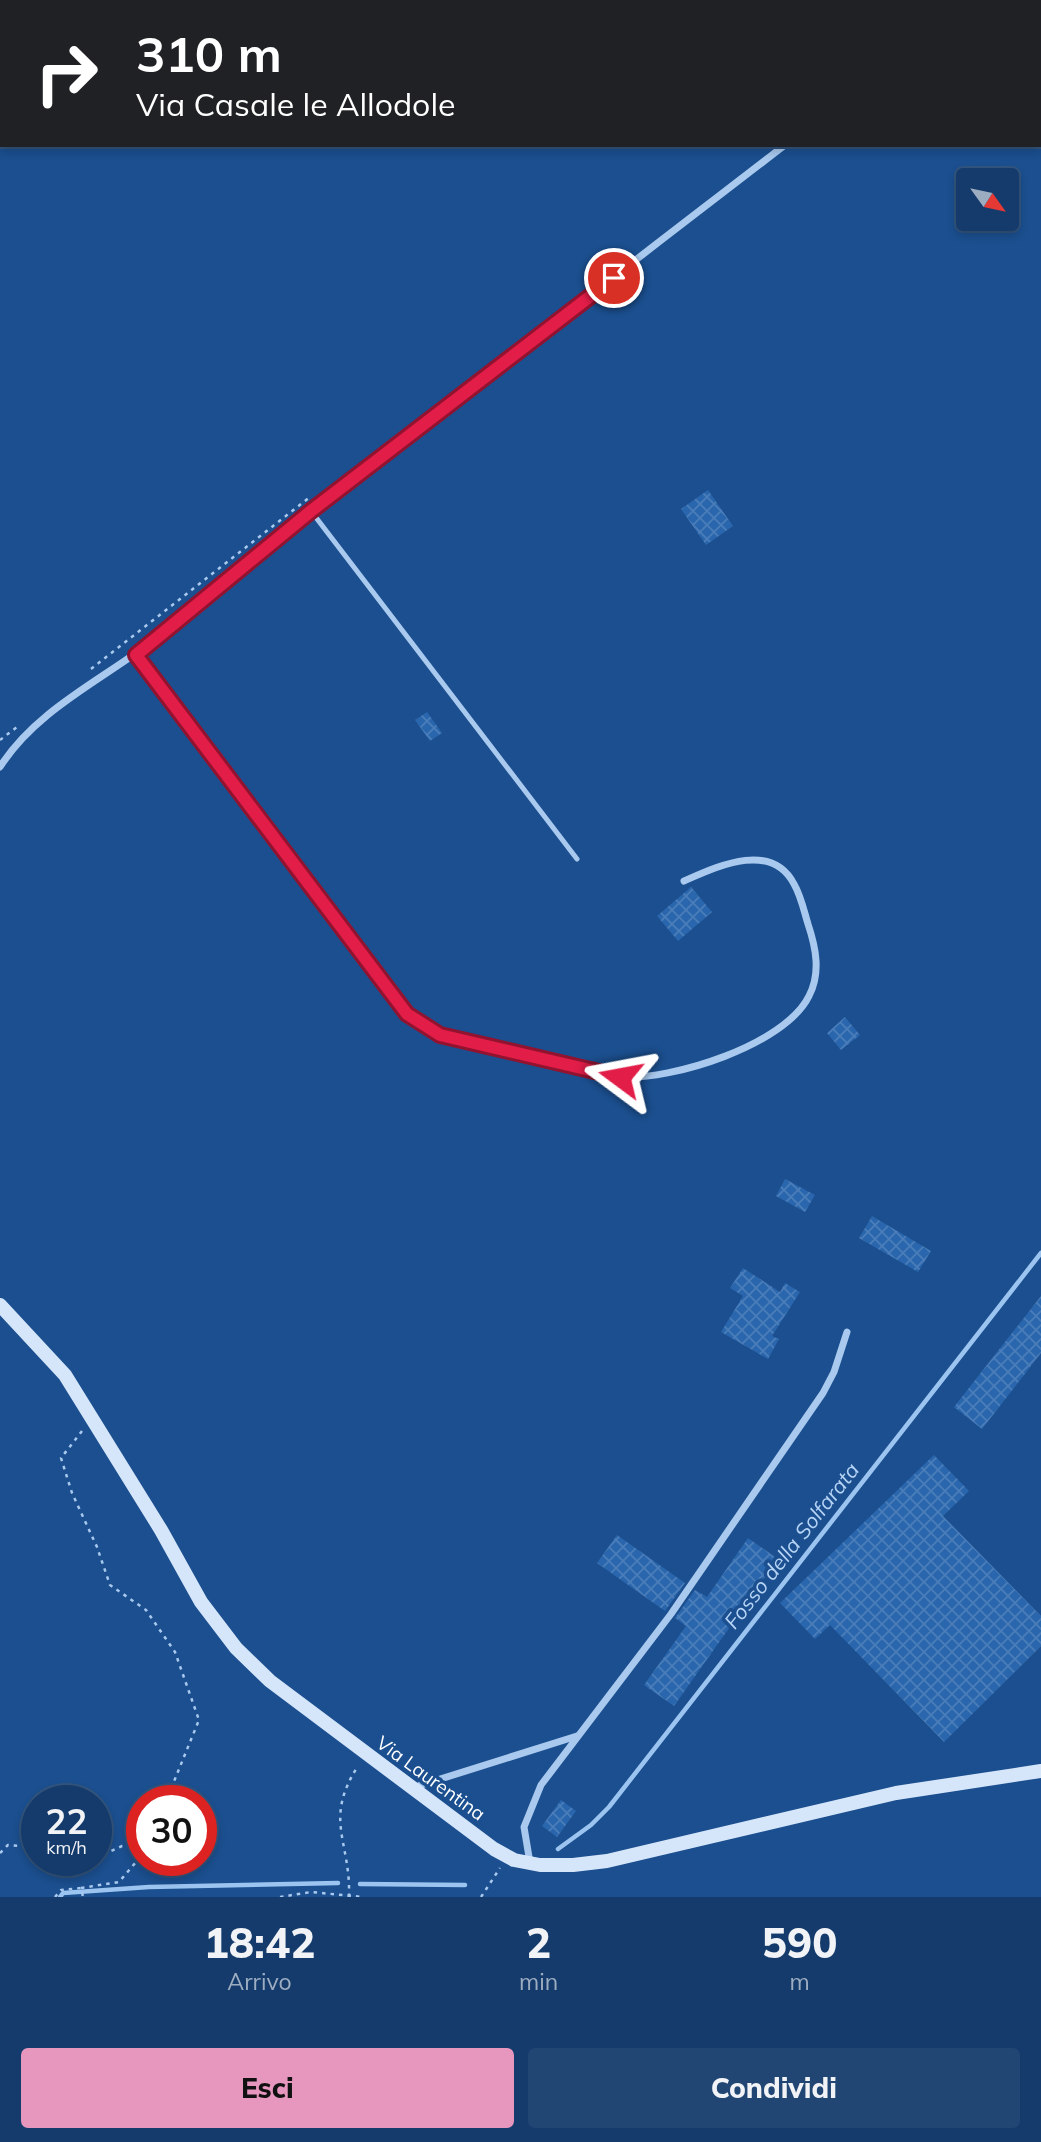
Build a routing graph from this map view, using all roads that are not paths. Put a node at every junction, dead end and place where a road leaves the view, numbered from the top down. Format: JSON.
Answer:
{"nodes":[{"id":1,"x":782,"y":147,"type":"edge"},
{"id":2,"x":311,"y":511,"type":"junction"},
{"id":3,"x":136,"y":655,"type":"junction"},
{"id":4,"x":0,"y":766,"type":"edge"},
{"id":5,"x":577,"y":859,"type":"dead end"},
{"id":6,"x":684,"y":881,"type":"dead end"},
{"id":7,"x":0,"y":1305,"type":"edge"},
{"id":8,"x":847,"y":1332,"type":"dead end"},
{"id":9,"x":578,"y":1735,"type":"junction"},
{"id":10,"x":1041,"y":1771,"type":"edge"},
{"id":11,"x":412,"y":1788,"type":"junction"},
{"id":12,"x":530,"y":1863,"type":"junction"}],
"edges":[{"from":1,"to":2,"type":"street"},
{"from":2,"to":3,"type":"street"},
{"from":2,"to":5,"type":"lane"},
{"from":3,"to":4,"type":"street"},
{"from":3,"to":6,"type":"street"},
{"from":7,"to":11,"type":"main road","name":"Via Laurentina"},
{"from":8,"to":9,"type":"street"},
{"from":9,"to":11,"type":"street"},
{"from":9,"to":12,"type":"street"},
{"from":10,"to":12,"type":"main road","name":"Via Laurentina"},
{"from":11,"to":12,"type":"main road","name":"Via Laurentina"}]}
